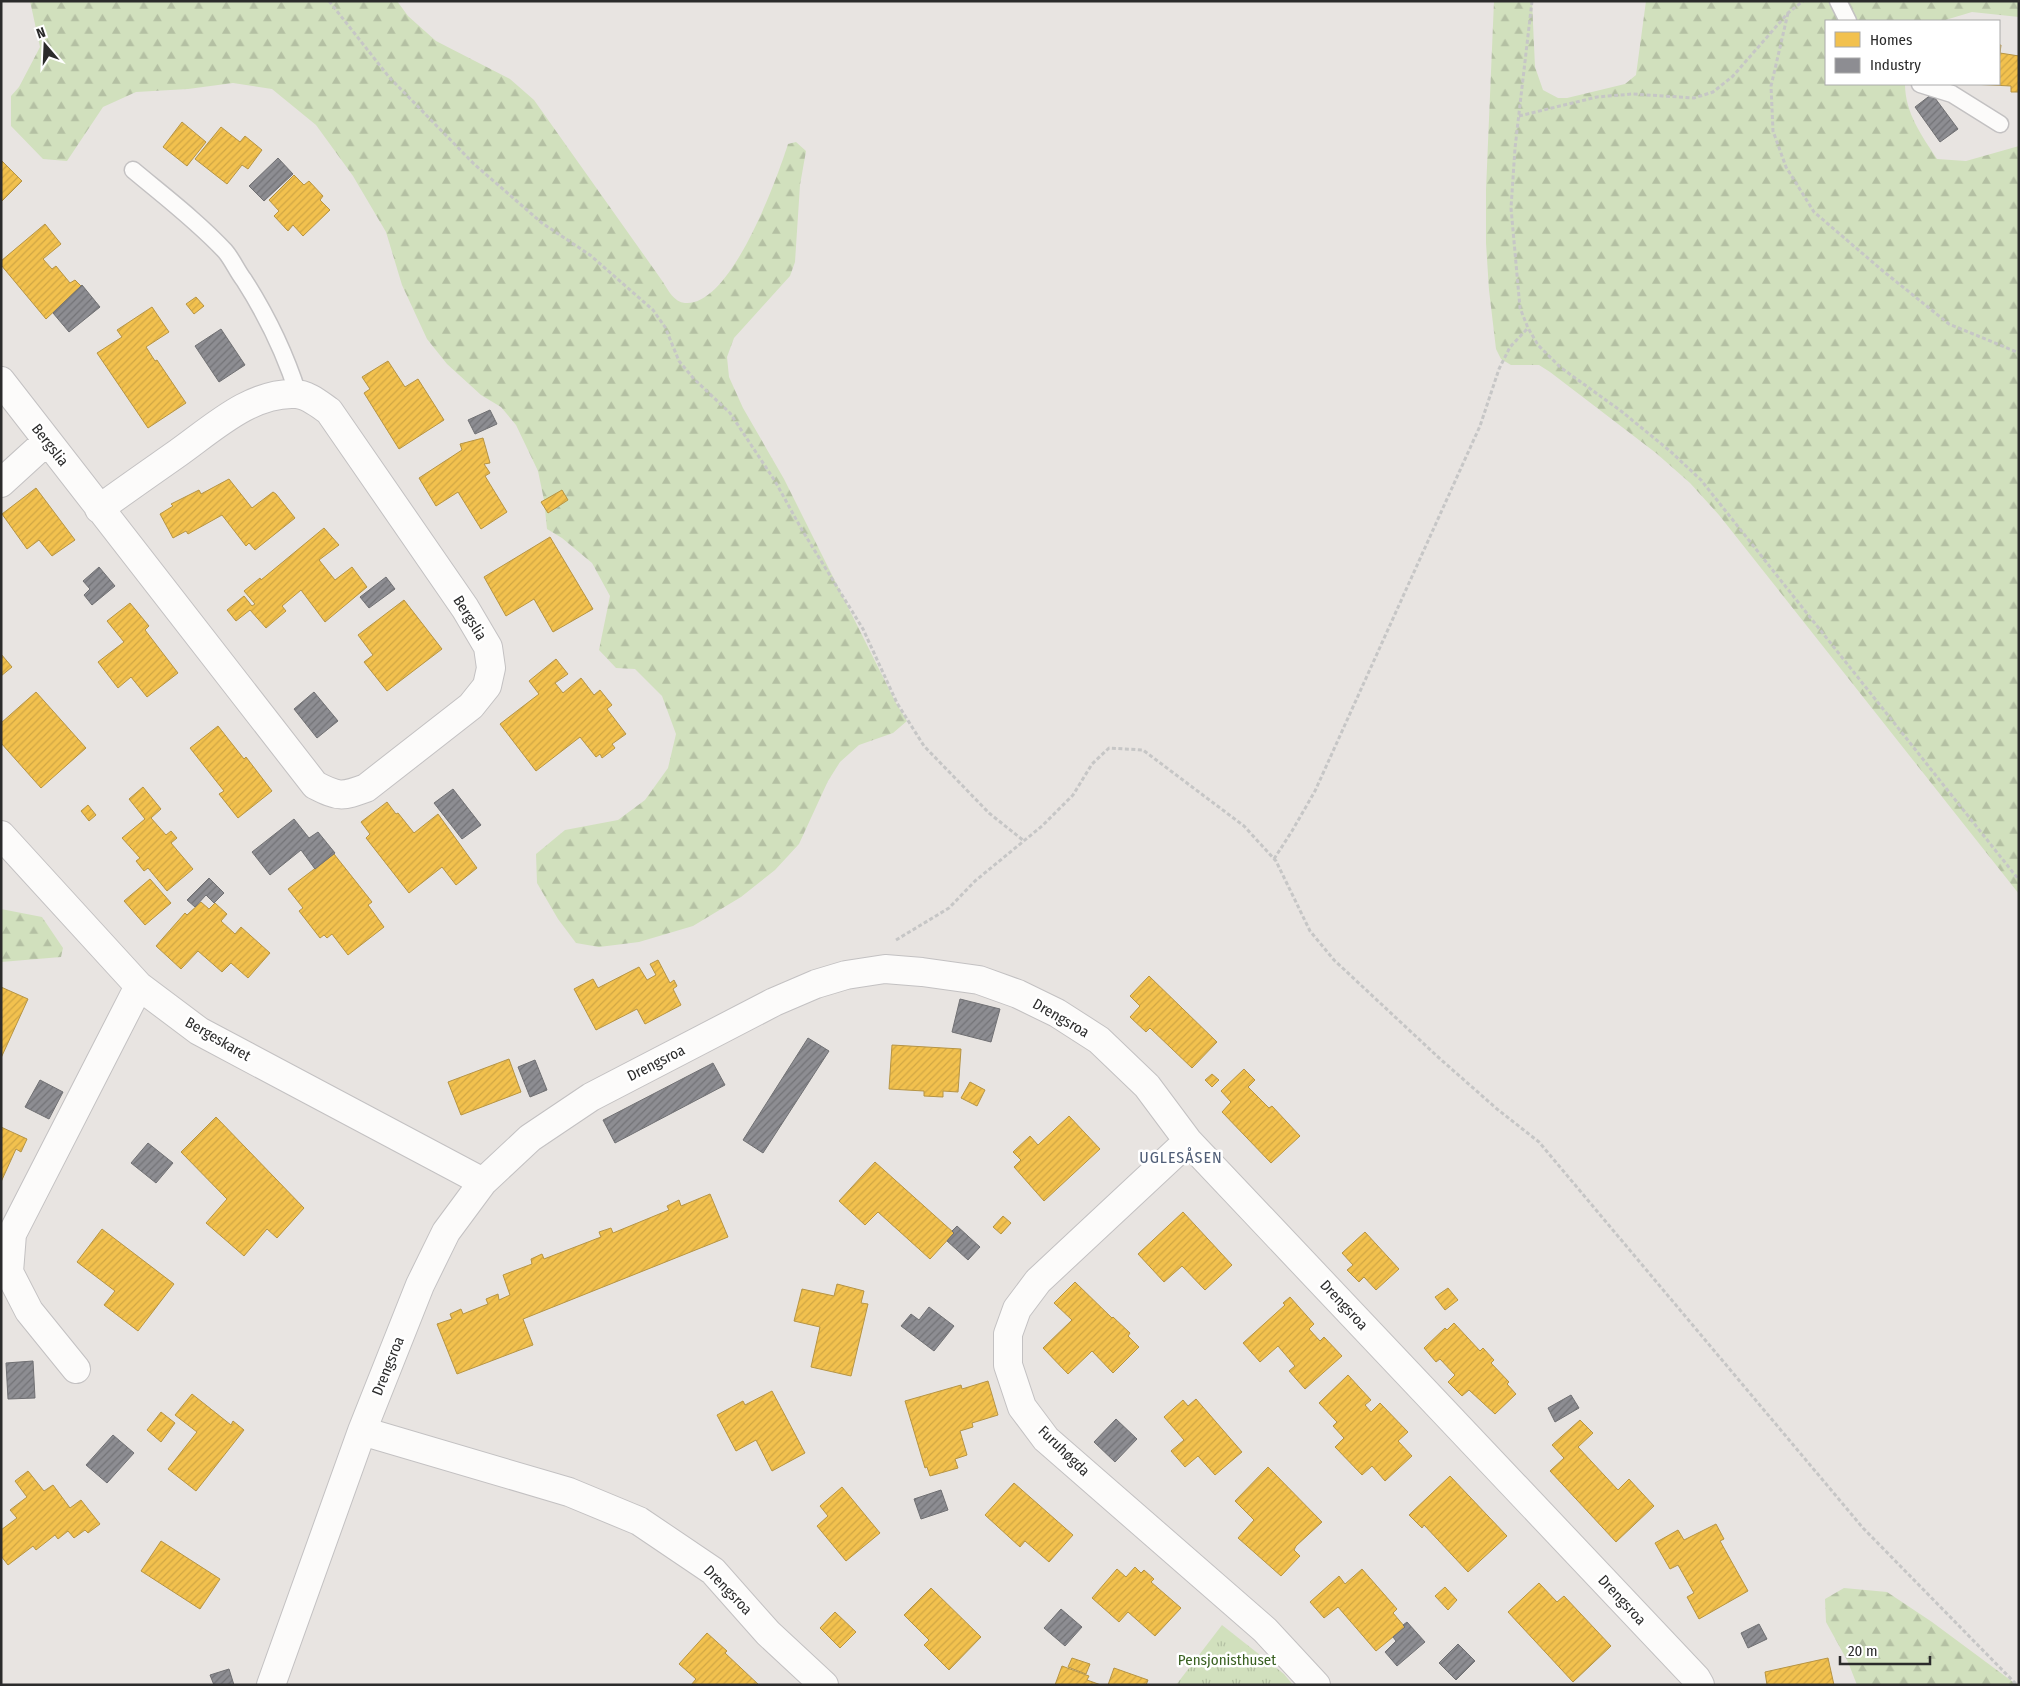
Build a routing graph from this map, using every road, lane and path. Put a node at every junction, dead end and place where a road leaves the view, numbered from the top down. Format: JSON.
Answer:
{"nodes":[{"id":1,"x":329,"y":1,"type":"edge"},
{"id":2,"x":1532,"y":1,"type":"edge"},
{"id":3,"x":1803,"y":1,"type":"edge"},
{"id":4,"x":1838,"y":1,"type":"edge"},
{"id":5,"x":1788,"y":12,"type":"junction"},
{"id":6,"x":1848,"y":20,"type":"edge"},
{"id":7,"x":1923,"y":85,"type":"edge"},
{"id":8,"x":1519,"y":116,"type":"junction"},
{"id":9,"x":2000,"y":124,"type":"dead end"},
{"id":10,"x":133,"y":170,"type":"dead end"},
{"id":11,"x":1528,"y":328,"type":"junction"},
{"id":12,"x":2019,"y":354,"type":"edge"},
{"id":13,"x":1,"y":381,"type":"edge"},
{"id":14,"x":298,"y":394,"type":"junction"},
{"id":15,"x":47,"y":441,"type":"junction"},
{"id":16,"x":1,"y":484,"type":"edge"},
{"id":17,"x":99,"y":508,"type":"junction"},
{"id":18,"x":1,"y":835,"type":"edge"},
{"id":19,"x":1024,"y":841,"type":"junction"},
{"id":20,"x":1274,"y":858,"type":"junction"},
{"id":21,"x":2019,"y":880,"type":"edge"},
{"id":22,"x":895,"y":941,"type":"dead end"},
{"id":23,"x":139,"y":986,"type":"junction"},
{"id":24,"x":1188,"y":1140,"type":"junction"},
{"id":25,"x":483,"y":1182,"type":"junction"},
{"id":26,"x":76,"y":1369,"type":"dead end"},
{"id":27,"x":362,"y":1431,"type":"junction"},
{"id":28,"x":271,"y":1685,"type":"edge"},
{"id":29,"x":824,"y":1685,"type":"edge"},
{"id":30,"x":1316,"y":1685,"type":"edge"},
{"id":31,"x":1700,"y":1685,"type":"edge"},
{"id":32,"x":2017,"y":1685,"type":"edge"}],
"edges":[{"from":1,"to":19,"type":"path"},
{"from":2,"to":8,"type":"path"},
{"from":3,"to":5,"type":"path"},
{"from":4,"to":6,"type":"lane"},
{"from":5,"to":8,"type":"path"},
{"from":5,"to":12,"type":"path"},
{"from":7,"to":9,"type":"lane"},
{"from":8,"to":11,"type":"path"},
{"from":10,"to":14,"type":"lane"},
{"from":11,"to":20,"type":"path"},
{"from":11,"to":21,"type":"path"},
{"from":13,"to":15,"type":"street","name":"Bergslia"},
{"from":14,"to":17,"type":"street","name":"Bergslia"},
{"from":14,"to":17,"type":"street","name":"Bergslia"},
{"from":15,"to":16,"type":"street"},
{"from":15,"to":17,"type":"street","name":"Bergslia"},
{"from":18,"to":23,"type":"street","name":"Bergeskaret"},
{"from":19,"to":20,"type":"path"},
{"from":19,"to":22,"type":"path"},
{"from":20,"to":32,"type":"path"},
{"from":23,"to":25,"type":"street","name":"Bergeskaret"},
{"from":23,"to":26,"type":"street"},
{"from":24,"to":25,"type":"street","name":"Drengsroa"},
{"from":24,"to":30,"type":"street","name":"Furuhøgda"},
{"from":24,"to":31,"type":"street","name":"Drengsroa"},
{"from":25,"to":27,"type":"street","name":"Drengsroa"},
{"from":27,"to":28,"type":"street","name":"Drengsroa"},
{"from":27,"to":29,"type":"street","name":"Drengsroa"}]}
